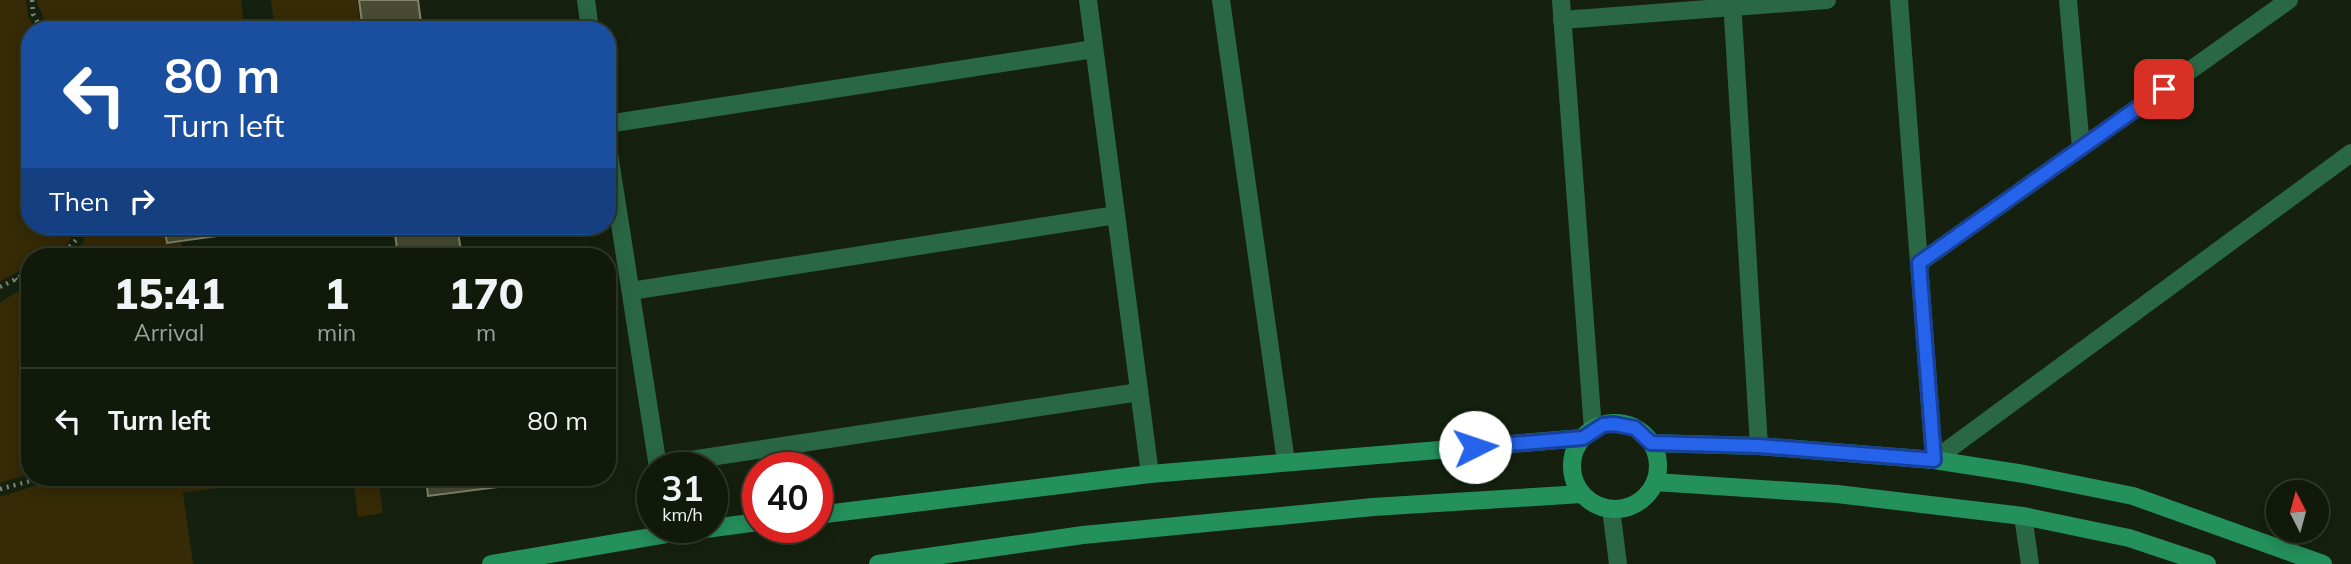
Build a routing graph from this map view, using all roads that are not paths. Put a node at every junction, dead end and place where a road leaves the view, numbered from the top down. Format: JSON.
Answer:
{"nodes":[{"id":1,"x":586,"y":0,"type":"edge"},
{"id":2,"x":1088,"y":0,"type":"edge"},
{"id":3,"x":1221,"y":0,"type":"edge"},
{"id":4,"x":1561,"y":0,"type":"edge"},
{"id":5,"x":1827,"y":0,"type":"edge"},
{"id":6,"x":1899,"y":0,"type":"edge"},
{"id":7,"x":2068,"y":0,"type":"edge"},
{"id":8,"x":2289,"y":0,"type":"edge"},
{"id":9,"x":1732,"y":4,"type":"edge"},
{"id":10,"x":1562,"y":20,"type":"junction"},
{"id":11,"x":589,"y":21,"type":"edge"},
{"id":12,"x":1094,"y":49,"type":"junction"},
{"id":13,"x":616,"y":123,"type":"edge"},
{"id":14,"x":2081,"y":148,"type":"junction"},
{"id":15,"x":2351,"y":153,"type":"edge"},
{"id":16,"x":616,"y":197,"type":"edge"},
{"id":17,"x":1116,"y":215,"type":"junction"},
{"id":18,"x":1919,"y":263,"type":"junction"},
{"id":19,"x":631,"y":291,"type":"junction"},
{"id":20,"x":1139,"y":392,"type":"junction"},
{"id":21,"x":1588,"y":434,"type":"junction"},
{"id":22,"x":1651,"y":443,"type":"junction"},
{"id":23,"x":1759,"y":446,"type":"junction"},
{"id":24,"x":655,"y":452,"type":"edge"},
{"id":25,"x":728,"y":455,"type":"edge"},
{"id":26,"x":1934,"y":460,"type":"junction"},
{"id":27,"x":1286,"y":462,"type":"junction"},
{"id":28,"x":1150,"y":474,"type":"junction"},
{"id":29,"x":1655,"y":482,"type":"junction"},
{"id":30,"x":1582,"y":494,"type":"junction"},
{"id":31,"x":1611,"y":509,"type":"junction"},
{"id":32,"x":833,"y":513,"type":"edge"},
{"id":33,"x":2023,"y":516,"type":"junction"},
{"id":34,"x":637,"y":536,"type":"edge"},
{"id":35,"x":491,"y":564,"type":"edge"},
{"id":36,"x":878,"y":564,"type":"edge"},
{"id":37,"x":1618,"y":564,"type":"edge"},
{"id":38,"x":2030,"y":564,"type":"edge"},
{"id":39,"x":2207,"y":564,"type":"edge"},
{"id":40,"x":2323,"y":564,"type":"edge"}],
"edges":[{"from":1,"to":11,"type":"street"},
{"from":2,"to":12,"type":"street"},
{"from":3,"to":27,"type":"street"},
{"from":4,"to":10,"type":"street"},
{"from":5,"to":9,"type":"street"},
{"from":6,"to":18,"type":"street"},
{"from":7,"to":14,"type":"street"},
{"from":8,"to":14,"type":"street"},
{"from":9,"to":10,"type":"street"},
{"from":9,"to":23,"type":"street"},
{"from":10,"to":21,"type":"street"},
{"from":12,"to":13,"type":"street"},
{"from":12,"to":17,"type":"street"},
{"from":14,"to":18,"type":"street"},
{"from":15,"to":26,"type":"street"},
{"from":16,"to":19,"type":"street"},
{"from":17,"to":19,"type":"street"},
{"from":17,"to":20,"type":"street"},
{"from":18,"to":26,"type":"street"},
{"from":19,"to":24,"type":"street"},
{"from":20,"to":25,"type":"street"},
{"from":20,"to":28,"type":"street"},
{"from":21,"to":22,"type":"street"},
{"from":21,"to":27,"type":"street"},
{"from":21,"to":30,"type":"street"},
{"from":22,"to":23,"type":"street"},
{"from":22,"to":29,"type":"street"},
{"from":23,"to":26,"type":"street"},
{"from":26,"to":40,"type":"street"},
{"from":27,"to":28,"type":"street"},
{"from":28,"to":32,"type":"street"},
{"from":29,"to":31,"type":"street"},
{"from":29,"to":33,"type":"street"},
{"from":30,"to":31,"type":"street"},
{"from":30,"to":36,"type":"street"},
{"from":31,"to":37,"type":"street"},
{"from":33,"to":38,"type":"street"},
{"from":33,"to":39,"type":"street"},
{"from":34,"to":35,"type":"street"}]}
